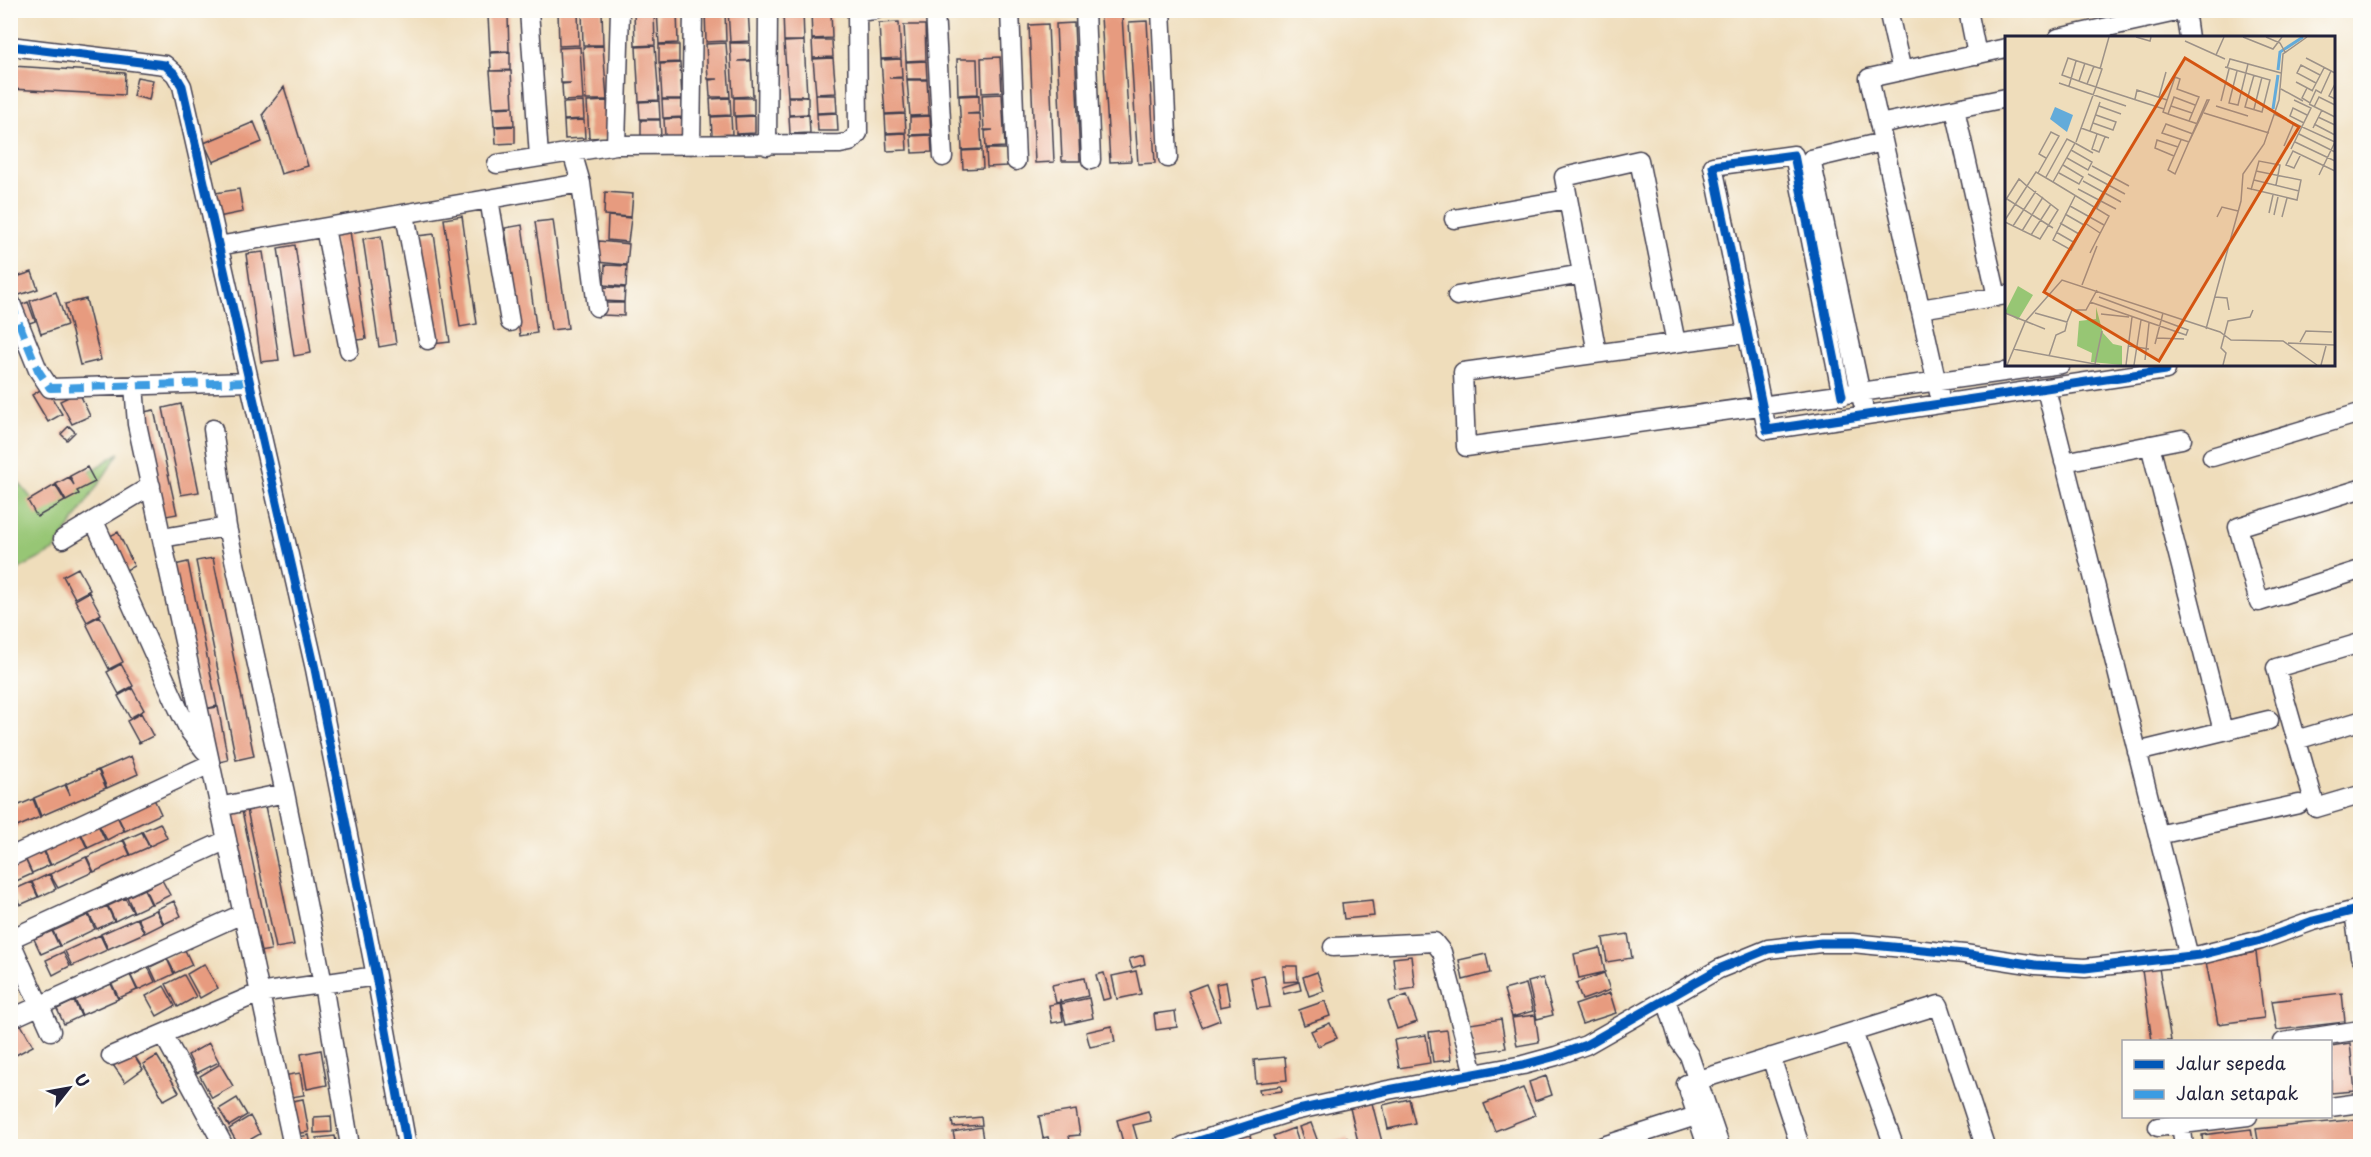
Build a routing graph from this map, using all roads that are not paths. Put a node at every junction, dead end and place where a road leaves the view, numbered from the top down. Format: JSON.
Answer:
{"nodes":[{"id":1,"x":529,"y":10,"type":"edge"},
{"id":2,"x":620,"y":10,"type":"edge"},
{"id":3,"x":693,"y":10,"type":"edge"},
{"id":4,"x":768,"y":10,"type":"edge"},
{"id":5,"x":935,"y":10,"type":"edge"},
{"id":6,"x":1010,"y":10,"type":"edge"},
{"id":7,"x":1085,"y":10,"type":"edge"},
{"id":8,"x":1161,"y":10,"type":"edge"},
{"id":9,"x":1888,"y":10,"type":"edge"},
{"id":10,"x":1968,"y":10,"type":"edge"},
{"id":11,"x":2185,"y":10,"type":"edge"},
{"id":12,"x":863,"y":11,"type":"edge"},
{"id":13,"x":2067,"y":36,"type":"edge"},
{"id":14,"x":2189,"y":36,"type":"edge"},
{"id":15,"x":10,"y":46,"type":"edge"},
{"id":16,"x":2005,"y":48,"type":"edge"},
{"id":17,"x":1977,"y":55,"type":"junction"},
{"id":18,"x":1902,"y":71,"type":"junction"},
{"id":19,"x":2005,"y":98,"type":"edge"},
{"id":20,"x":1955,"y":109,"type":"junction"},
{"id":21,"x":1881,"y":133,"type":"junction"},
{"id":22,"x":616,"y":145,"type":"junction"},
{"id":23,"x":691,"y":145,"type":"junction"},
{"id":24,"x":767,"y":146,"type":"junction"},
{"id":25,"x":572,"y":152,"type":"junction"},
{"id":26,"x":539,"y":157,"type":"junction"},
{"id":27,"x":943,"y":158,"type":"dead end"},
{"id":28,"x":1168,"y":158,"type":"dead end"},
{"id":29,"x":1091,"y":160,"type":"dead end"},
{"id":30,"x":1016,"y":161,"type":"dead end"},
{"id":31,"x":497,"y":164,"type":"dead end"},
{"id":32,"x":581,"y":183,"type":"junction"},
{"id":33,"x":489,"y":199,"type":"junction"},
{"id":34,"x":1568,"y":199,"type":"junction"},
{"id":35,"x":405,"y":214,"type":"junction"},
{"id":36,"x":1454,"y":219,"type":"dead end"},
{"id":37,"x":325,"y":228,"type":"junction"},
{"id":38,"x":218,"y":246,"type":"junction"},
{"id":39,"x":1582,"y":274,"type":"junction"},
{"id":40,"x":1456,"y":296,"type":"dead end"},
{"id":41,"x":2002,"y":296,"type":"edge"},
{"id":42,"x":10,"y":301,"type":"edge"},
{"id":43,"x":597,"y":307,"type":"dead end"},
{"id":44,"x":1920,"y":309,"type":"junction"},
{"id":45,"x":510,"y":322,"type":"dead end"},
{"id":46,"x":1747,"y":333,"type":"junction"},
{"id":47,"x":428,"y":340,"type":"dead end"},
{"id":48,"x":1676,"y":343,"type":"junction"},
{"id":49,"x":349,"y":350,"type":"dead end"},
{"id":50,"x":1598,"y":353,"type":"junction"},
{"id":51,"x":2047,"y":366,"type":"edge"},
{"id":52,"x":2165,"y":366,"type":"edge"},
{"id":53,"x":249,"y":382,"type":"junction"},
{"id":54,"x":1936,"y":382,"type":"junction"},
{"id":55,"x":134,"y":385,"type":"junction"},
{"id":56,"x":2046,"y":389,"type":"junction"},
{"id":57,"x":1860,"y":394,"type":"junction"},
{"id":58,"x":1842,"y":396,"type":"junction"},
{"id":59,"x":1941,"y":404,"type":"junction"},
{"id":60,"x":1762,"y":408,"type":"junction"},
{"id":61,"x":2361,"y":414,"type":"edge"},
{"id":62,"x":1865,"y":415,"type":"junction"},
{"id":63,"x":213,"y":429,"type":"dead end"},
{"id":64,"x":2182,"y":439,"type":"dead end"},
{"id":65,"x":2150,"y":445,"type":"junction"},
{"id":66,"x":2212,"y":457,"type":"dead end"},
{"id":67,"x":2064,"y":462,"type":"junction"},
{"id":68,"x":151,"y":486,"type":"junction"},
{"id":69,"x":2361,"y":489,"type":"edge"},
{"id":70,"x":94,"y":521,"type":"junction"},
{"id":71,"x":227,"y":527,"type":"junction"},
{"id":72,"x":162,"y":538,"type":"junction"},
{"id":73,"x":63,"y":539,"type":"dead end"},
{"id":74,"x":2361,"y":570,"type":"edge"},
{"id":75,"x":2361,"y":643,"type":"edge"},
{"id":76,"x":2269,"y":720,"type":"dead end"},
{"id":77,"x":2361,"y":721,"type":"edge"},
{"id":78,"x":2223,"y":731,"type":"junction"},
{"id":79,"x":2296,"y":740,"type":"junction"},
{"id":80,"x":2137,"y":752,"type":"junction"},
{"id":81,"x":209,"y":759,"type":"junction"},
{"id":82,"x":285,"y":793,"type":"junction"},
{"id":83,"x":2361,"y":795,"type":"edge"},
{"id":84,"x":2299,"y":804,"type":"dead end"},
{"id":85,"x":219,"y":807,"type":"junction"},
{"id":86,"x":2158,"y":835,"type":"junction"},
{"id":87,"x":226,"y":840,"type":"junction"},
{"id":88,"x":10,"y":857,"type":"edge"},
{"id":89,"x":2357,"y":910,"type":"edge"},
{"id":90,"x":242,"y":914,"type":"junction"},
{"id":91,"x":10,"y":939,"type":"edge"},
{"id":92,"x":1333,"y":947,"type":"dead end"},
{"id":93,"x":2361,"y":956,"type":"edge"},
{"id":94,"x":2189,"y":957,"type":"junction"},
{"id":95,"x":376,"y":976,"type":"junction"},
{"id":96,"x":323,"y":984,"type":"junction"},
{"id":97,"x":259,"y":993,"type":"junction"},
{"id":98,"x":1666,"y":999,"type":"junction"},
{"id":99,"x":40,"y":1006,"type":"junction"},
{"id":100,"x":10,"y":1019,"type":"edge"},
{"id":101,"x":2361,"y":1030,"type":"edge"},
{"id":102,"x":51,"y":1031,"type":"dead end"},
{"id":103,"x":1853,"y":1032,"type":"junction"},
{"id":104,"x":163,"y":1034,"type":"junction"},
{"id":105,"x":2290,"y":1040,"type":"edge"},
{"id":106,"x":111,"y":1056,"type":"dead end"},
{"id":107,"x":1771,"y":1057,"type":"junction"},
{"id":108,"x":1474,"y":1074,"type":"junction"},
{"id":109,"x":1692,"y":1082,"type":"junction"},
{"id":110,"x":2361,"y":1104,"type":"edge"},
{"id":111,"x":2332,"y":1107,"type":"edge"},
{"id":112,"x":1696,"y":1116,"type":"junction"},
{"id":113,"x":2231,"y":1118,"type":"edge"},
{"id":114,"x":2181,"y":1124,"type":"junction"},
{"id":115,"x":2158,"y":1126,"type":"dead end"},
{"id":116,"x":224,"y":1146,"type":"edge"},
{"id":117,"x":293,"y":1146,"type":"edge"},
{"id":118,"x":350,"y":1146,"type":"edge"},
{"id":119,"x":407,"y":1146,"type":"edge"},
{"id":120,"x":1183,"y":1146,"type":"edge"},
{"id":121,"x":1603,"y":1146,"type":"edge"},
{"id":122,"x":1707,"y":1146,"type":"edge"},
{"id":123,"x":1720,"y":1146,"type":"edge"},
{"id":124,"x":1800,"y":1146,"type":"edge"},
{"id":125,"x":1894,"y":1146,"type":"edge"},
{"id":126,"x":1985,"y":1146,"type":"edge"},
{"id":127,"x":2184,"y":1146,"type":"edge"}],
"edges":[{"from":1,"to":26,"type":"street"},
{"from":2,"to":22,"type":"street"},
{"from":3,"to":23,"type":"street"},
{"from":4,"to":24,"type":"street"},
{"from":5,"to":27,"type":"street"},
{"from":6,"to":30,"type":"street"},
{"from":7,"to":29,"type":"street"},
{"from":8,"to":28,"type":"street"},
{"from":9,"to":18,"type":"street"},
{"from":10,"to":17,"type":"street"},
{"from":11,"to":13,"type":"street"},
{"from":11,"to":14,"type":"street"},
{"from":12,"to":24,"type":"street"},
{"from":15,"to":38,"type":"street"},
{"from":16,"to":17,"type":"street"},
{"from":17,"to":18,"type":"street"},
{"from":18,"to":21,"type":"street"},
{"from":19,"to":20,"type":"street"},
{"from":20,"to":21,"type":"street"},
{"from":20,"to":41,"type":"street"},
{"from":21,"to":44,"type":"street"},
{"from":21,"to":57,"type":"street"},
{"from":22,"to":23,"type":"street"},
{"from":22,"to":25,"type":"street"},
{"from":23,"to":24,"type":"street"},
{"from":25,"to":26,"type":"street"},
{"from":25,"to":32,"type":"street"},
{"from":26,"to":31,"type":"street"},
{"from":32,"to":33,"type":"street"},
{"from":32,"to":43,"type":"street"},
{"from":33,"to":35,"type":"street"},
{"from":33,"to":45,"type":"street"},
{"from":34,"to":36,"type":"street"},
{"from":34,"to":39,"type":"street"},
{"from":34,"to":48,"type":"street"},
{"from":35,"to":37,"type":"street"},
{"from":35,"to":47,"type":"street"},
{"from":37,"to":38,"type":"street"},
{"from":37,"to":49,"type":"street"},
{"from":38,"to":53,"type":"street"},
{"from":39,"to":40,"type":"street"},
{"from":39,"to":50,"type":"street"},
{"from":41,"to":44,"type":"street"},
{"from":42,"to":55,"type":"street"},
{"from":44,"to":54,"type":"street"},
{"from":46,"to":48,"type":"street"},
{"from":46,"to":58,"type":"street"},
{"from":46,"to":60,"type":"street"},
{"from":48,"to":50,"type":"street"},
{"from":50,"to":60,"type":"street"},
{"from":51,"to":54,"type":"street"},
{"from":52,"to":56,"type":"street"},
{"from":53,"to":55,"type":"street"},
{"from":53,"to":95,"type":"street"},
{"from":54,"to":57,"type":"street"},
{"from":54,"to":59,"type":"street"},
{"from":55,"to":68,"type":"street"},
{"from":56,"to":59,"type":"street"},
{"from":56,"to":67,"type":"street"},
{"from":57,"to":58,"type":"street"},
{"from":57,"to":62,"type":"street"},
{"from":58,"to":60,"type":"street"},
{"from":59,"to":62,"type":"street"},
{"from":60,"to":62,"type":"street"},
{"from":61,"to":66,"type":"street"},
{"from":63,"to":71,"type":"street"},
{"from":64,"to":65,"type":"street"},
{"from":65,"to":67,"type":"street"},
{"from":65,"to":78,"type":"street"},
{"from":67,"to":80,"type":"street"},
{"from":68,"to":70,"type":"street"},
{"from":68,"to":72,"type":"street"},
{"from":69,"to":74,"type":"street"},
{"from":70,"to":73,"type":"street"},
{"from":70,"to":81,"type":"street"},
{"from":71,"to":72,"type":"street"},
{"from":71,"to":82,"type":"street"},
{"from":72,"to":81,"type":"street"},
{"from":75,"to":79,"type":"street"},
{"from":76,"to":78,"type":"street"},
{"from":77,"to":79,"type":"street"},
{"from":78,"to":80,"type":"street"},
{"from":79,"to":83,"type":"street"},
{"from":80,"to":86,"type":"street"},
{"from":81,"to":85,"type":"street"},
{"from":81,"to":88,"type":"street"},
{"from":82,"to":85,"type":"street"},
{"from":82,"to":96,"type":"street"},
{"from":84,"to":86,"type":"street"},
{"from":85,"to":87,"type":"street"},
{"from":86,"to":94,"type":"street"},
{"from":87,"to":90,"type":"street"},
{"from":87,"to":91,"type":"street"},
{"from":89,"to":93,"type":"street"},
{"from":89,"to":94,"type":"street"},
{"from":90,"to":97,"type":"street"},
{"from":90,"to":99,"type":"street"},
{"from":91,"to":99,"type":"street"},
{"from":92,"to":108,"type":"street"},
{"from":94,"to":98,"type":"street"},
{"from":95,"to":96,"type":"street"},
{"from":95,"to":119,"type":"street"},
{"from":96,"to":97,"type":"street"},
{"from":96,"to":118,"type":"street"},
{"from":97,"to":104,"type":"street"},
{"from":97,"to":117,"type":"street"},
{"from":98,"to":108,"type":"street"},
{"from":98,"to":109,"type":"street"},
{"from":99,"to":100,"type":"street"},
{"from":99,"to":102,"type":"street"},
{"from":101,"to":105,"type":"street"},
{"from":103,"to":107,"type":"street"},
{"from":103,"to":125,"type":"street"},
{"from":103,"to":126,"type":"street"},
{"from":104,"to":106,"type":"street"},
{"from":104,"to":116,"type":"street"},
{"from":107,"to":109,"type":"street"},
{"from":107,"to":124,"type":"street"},
{"from":108,"to":120,"type":"street"},
{"from":109,"to":112,"type":"street"},
{"from":109,"to":123,"type":"street"},
{"from":110,"to":111,"type":"street"},
{"from":112,"to":121,"type":"street"},
{"from":112,"to":122,"type":"street"},
{"from":113,"to":114,"type":"street"},
{"from":114,"to":115,"type":"street"},
{"from":114,"to":127,"type":"street"}]}
